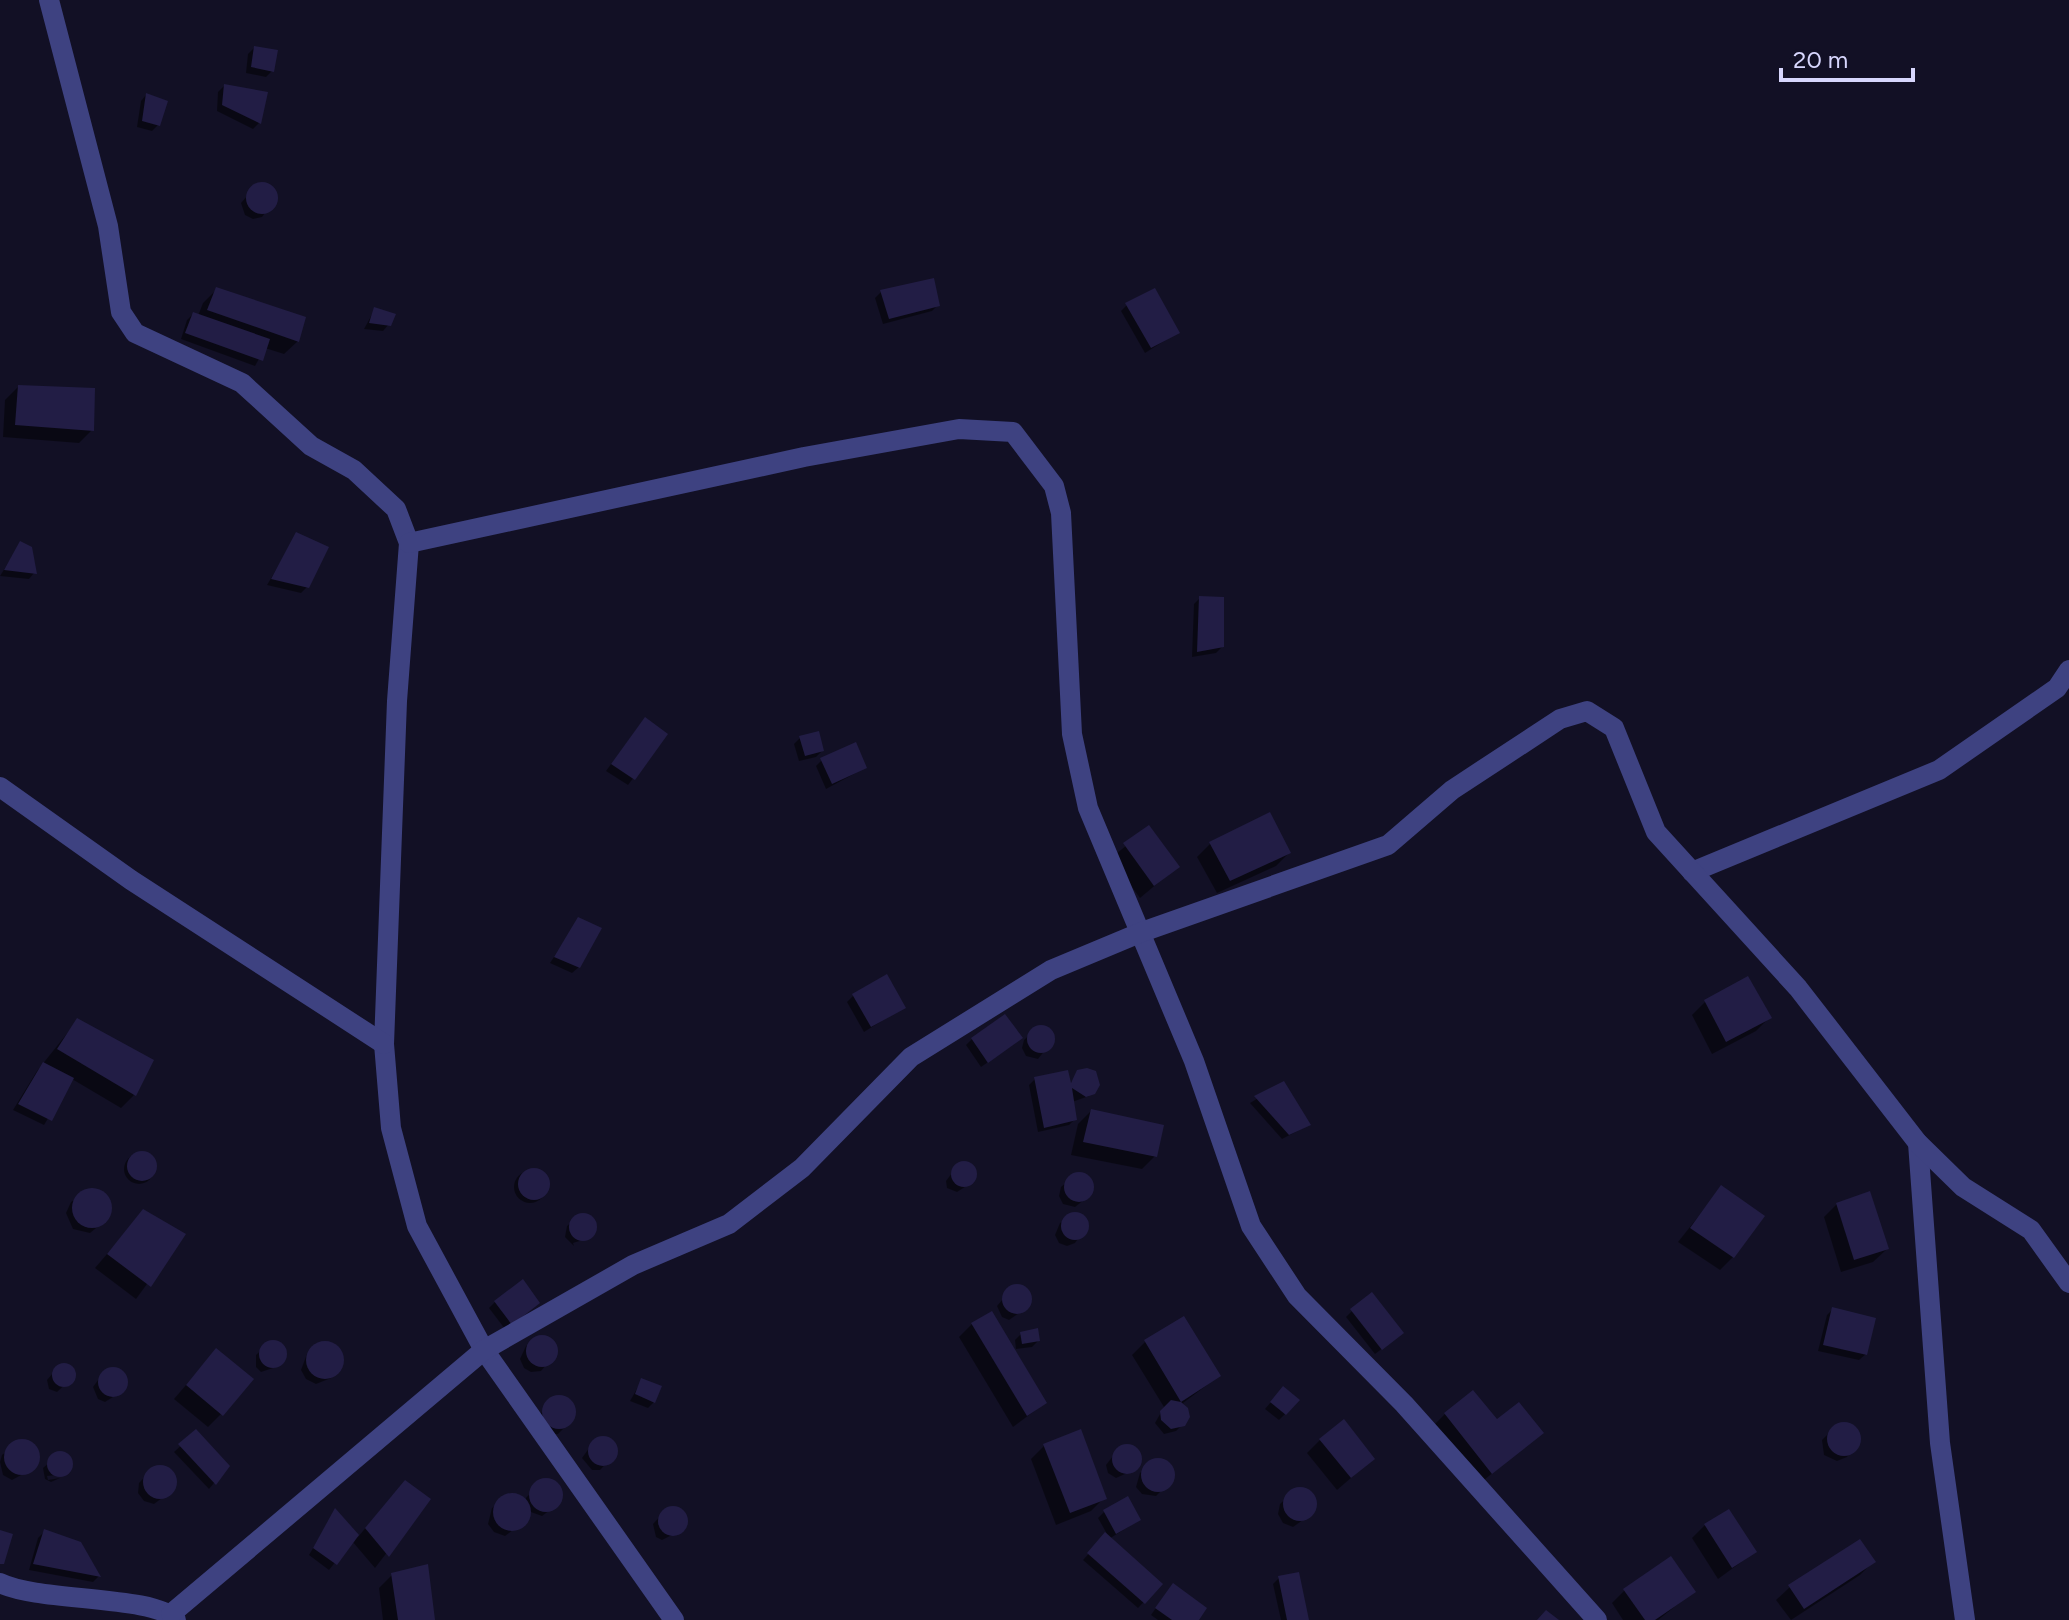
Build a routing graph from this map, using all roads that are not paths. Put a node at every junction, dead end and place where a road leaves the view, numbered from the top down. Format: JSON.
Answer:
{"nodes":[{"id":1,"x":49,"y":0,"type":"edge"},
{"id":2,"x":409,"y":543,"type":"junction"},
{"id":3,"x":2069,"y":670,"type":"edge"},
{"id":4,"x":0,"y":787,"type":"edge"},
{"id":5,"x":1692,"y":872,"type":"junction"},
{"id":6,"x":1142,"y":932,"type":"junction"},
{"id":7,"x":384,"y":1044,"type":"junction"},
{"id":8,"x":1918,"y":1143,"type":"junction"},
{"id":9,"x":2069,"y":1283,"type":"edge"},
{"id":10,"x":484,"y":1350,"type":"junction"},
{"id":11,"x":3,"y":1588,"type":"edge"},
{"id":12,"x":173,"y":1617,"type":"edge"},
{"id":13,"x":674,"y":1620,"type":"edge"},
{"id":14,"x":1597,"y":1620,"type":"edge"},
{"id":15,"x":1965,"y":1620,"type":"edge"}],
"edges":[{"from":1,"to":2,"type":"street"},
{"from":2,"to":6,"type":"street"},
{"from":2,"to":7,"type":"street"},
{"from":3,"to":5,"type":"street"},
{"from":4,"to":7,"type":"street"},
{"from":5,"to":6,"type":"street"},
{"from":5,"to":8,"type":"street"},
{"from":6,"to":10,"type":"street"},
{"from":6,"to":14,"type":"street"},
{"from":7,"to":10,"type":"street"},
{"from":8,"to":9,"type":"street"},
{"from":8,"to":15,"type":"street"},
{"from":10,"to":12,"type":"street"},
{"from":10,"to":13,"type":"street"},
{"from":11,"to":12,"type":"street"}]}
